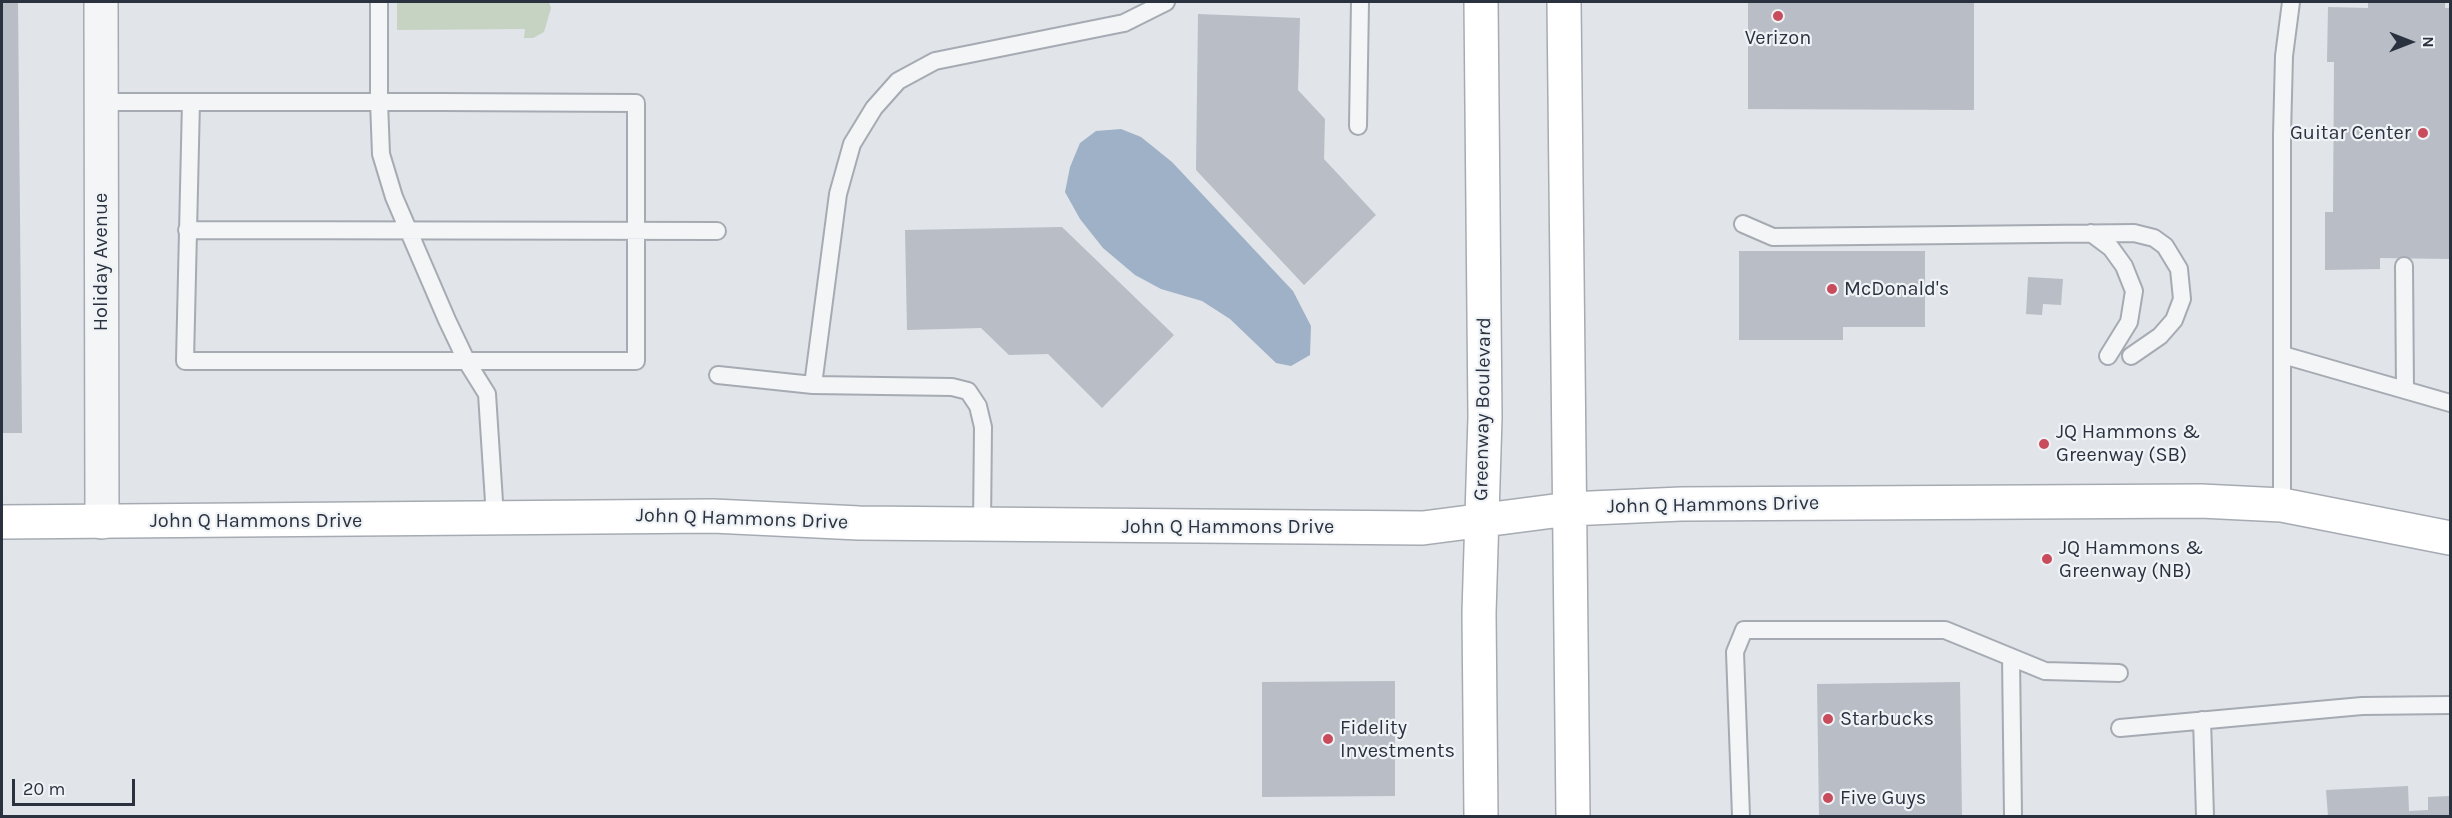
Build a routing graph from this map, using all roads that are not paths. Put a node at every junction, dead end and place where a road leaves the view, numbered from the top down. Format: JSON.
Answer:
{"nodes":[{"id":1,"x":101,"y":2,"type":"edge"},
{"id":2,"x":379,"y":2,"type":"edge"},
{"id":3,"x":1166,"y":2,"type":"edge"},
{"id":4,"x":1360,"y":2,"type":"edge"},
{"id":5,"x":1481,"y":2,"type":"edge"},
{"id":6,"x":1564,"y":2,"type":"edge"},
{"id":7,"x":2290,"y":2,"type":"edge"},
{"id":8,"x":101,"y":102,"type":"junction"},
{"id":9,"x":191,"y":102,"type":"junction"},
{"id":10,"x":379,"y":102,"type":"junction"},
{"id":11,"x":1358,"y":126,"type":"dead end"},
{"id":12,"x":1743,"y":225,"type":"dead end"},
{"id":13,"x":188,"y":230,"type":"junction"},
{"id":14,"x":409,"y":230,"type":"junction"},
{"id":15,"x":637,"y":230,"type":"junction"},
{"id":16,"x":717,"y":231,"type":"dead end"},
{"id":17,"x":2091,"y":233,"type":"junction"},
{"id":18,"x":2404,"y":266,"type":"dead end"},
{"id":19,"x":2283,"y":355,"type":"junction"},
{"id":20,"x":2108,"y":357,"type":"dead end"},
{"id":21,"x":2131,"y":357,"type":"dead end"},
{"id":22,"x":467,"y":362,"type":"junction"},
{"id":23,"x":718,"y":375,"type":"dead end"},
{"id":24,"x":813,"y":385,"type":"junction"},
{"id":25,"x":2405,"y":390,"type":"junction"},
{"id":26,"x":2451,"y":404,"type":"edge"},
{"id":27,"x":2282,"y":505,"type":"junction"},
{"id":28,"x":1569,"y":509,"type":"junction"},
{"id":29,"x":495,"y":517,"type":"junction"},
{"id":30,"x":1480,"y":521,"type":"junction"},
{"id":31,"x":2,"y":522,"type":"edge"},
{"id":32,"x":102,"y":522,"type":"junction"},
{"id":33,"x":982,"y":525,"type":"junction"},
{"id":34,"x":2451,"y":538,"type":"edge"},
{"id":35,"x":2011,"y":657,"type":"junction"},
{"id":36,"x":2119,"y":673,"type":"dead end"},
{"id":37,"x":2451,"y":705,"type":"edge"},
{"id":38,"x":2202,"y":720,"type":"junction"},
{"id":39,"x":2120,"y":728,"type":"dead end"},
{"id":40,"x":1481,"y":816,"type":"edge"},
{"id":41,"x":1573,"y":816,"type":"edge"},
{"id":42,"x":1741,"y":816,"type":"edge"},
{"id":43,"x":2013,"y":816,"type":"edge"},
{"id":44,"x":2205,"y":816,"type":"edge"}],
"edges":[{"from":1,"to":8,"type":"street","name":"Holiday Avenue"},
{"from":2,"to":10,"type":"lane"},
{"from":3,"to":24,"type":"lane"},
{"from":4,"to":11,"type":"lane"},
{"from":5,"to":30,"type":"street","name":"Greenway Boulevard"},
{"from":6,"to":28,"type":"street"},
{"from":7,"to":19,"type":"lane"},
{"from":8,"to":9,"type":"lane"},
{"from":8,"to":32,"type":"street","name":"Holiday Avenue"},
{"from":9,"to":10,"type":"lane"},
{"from":9,"to":13,"type":"lane"},
{"from":10,"to":14,"type":"lane"},
{"from":10,"to":15,"type":"lane"},
{"from":12,"to":17,"type":"lane"},
{"from":13,"to":14,"type":"lane"},
{"from":13,"to":22,"type":"lane"},
{"from":14,"to":15,"type":"lane"},
{"from":14,"to":22,"type":"lane"},
{"from":15,"to":16,"type":"lane"},
{"from":15,"to":22,"type":"lane"},
{"from":17,"to":20,"type":"lane"},
{"from":17,"to":21,"type":"lane"},
{"from":18,"to":25,"type":"lane"},
{"from":19,"to":25,"type":"lane"},
{"from":19,"to":27,"type":"lane"},
{"from":22,"to":29,"type":"lane"},
{"from":23,"to":24,"type":"lane"},
{"from":24,"to":33,"type":"lane"},
{"from":25,"to":26,"type":"lane"},
{"from":27,"to":28,"type":"street","name":"John Q Hammons Drive"},
{"from":27,"to":34,"type":"street","name":"John Q Hammons Drive"},
{"from":28,"to":30,"type":"street","name":"John Q Hammons Drive"},
{"from":28,"to":41,"type":"street"},
{"from":29,"to":32,"type":"street","name":"John Q Hammons Drive"},
{"from":29,"to":33,"type":"street","name":"John Q Hammons Drive"},
{"from":30,"to":33,"type":"street","name":"John Q Hammons Drive"},
{"from":30,"to":40,"type":"street","name":"Greenway Boulevard"},
{"from":31,"to":32,"type":"street","name":"John Q Hammons Drive"},
{"from":35,"to":36,"type":"lane"},
{"from":35,"to":42,"type":"lane"},
{"from":35,"to":43,"type":"lane"},
{"from":37,"to":38,"type":"lane"},
{"from":38,"to":39,"type":"lane"},
{"from":38,"to":44,"type":"lane"}]}
